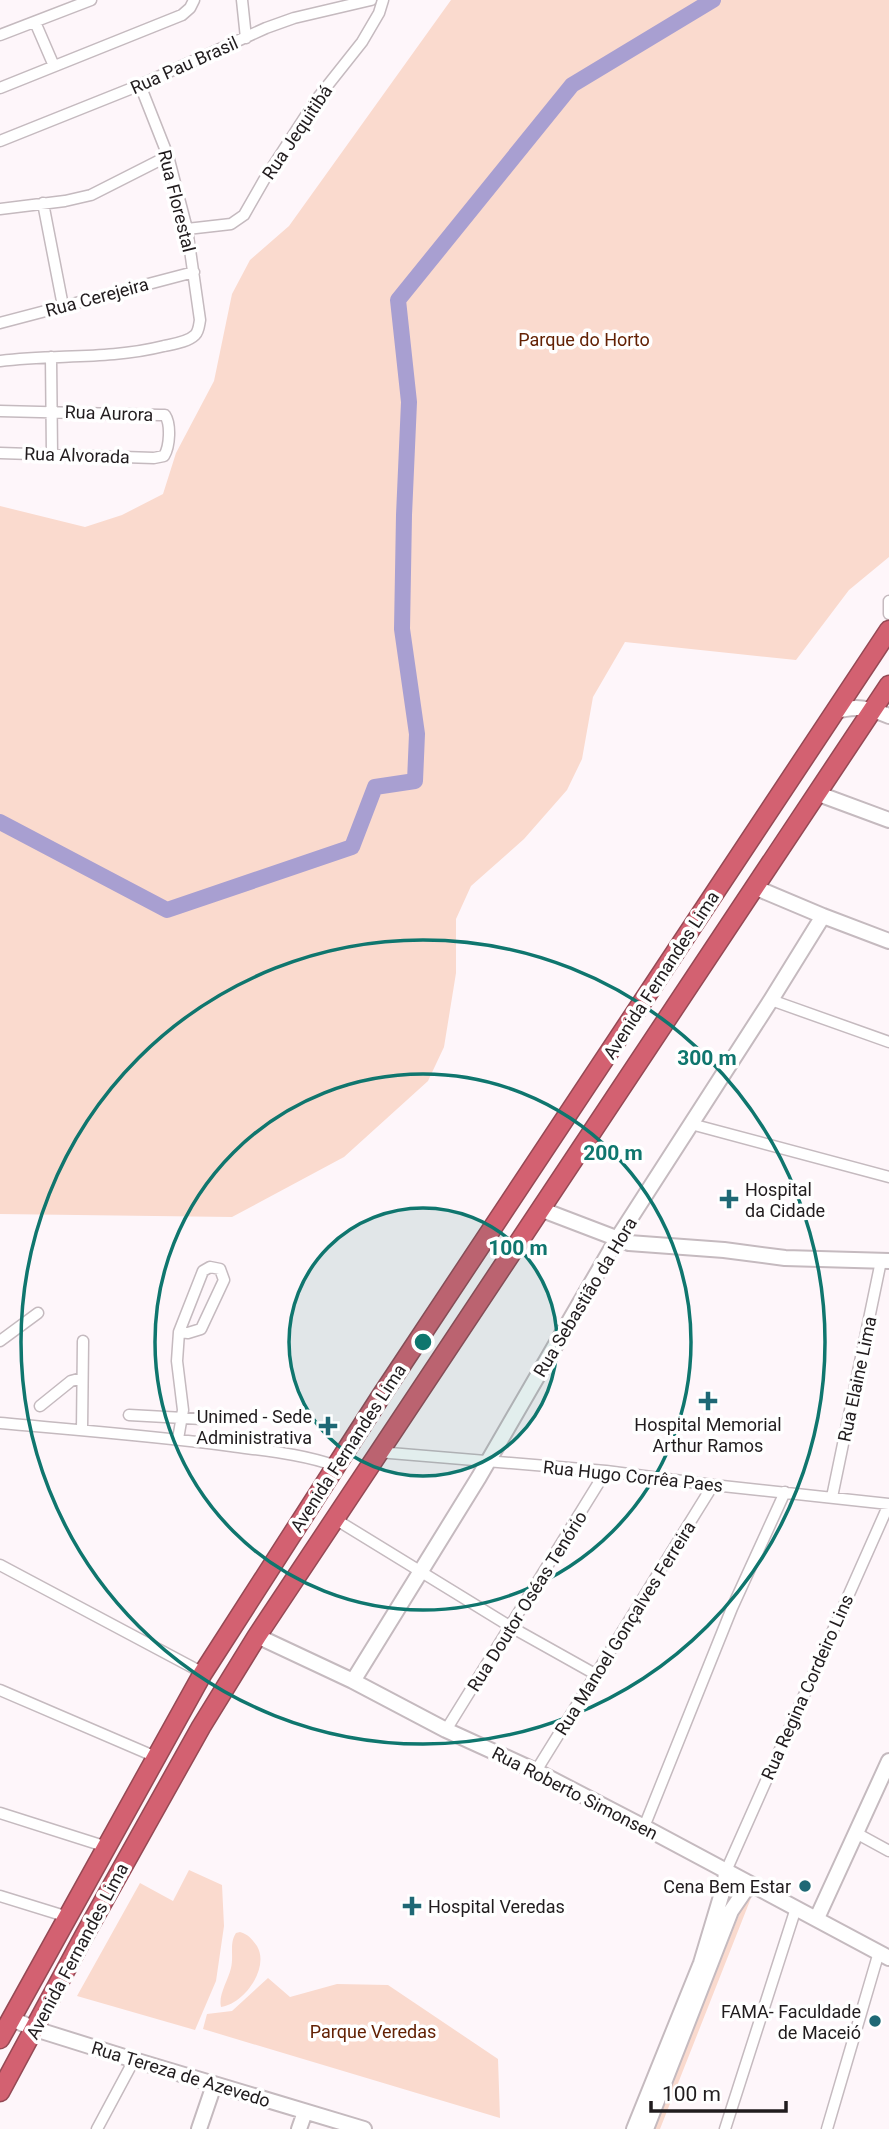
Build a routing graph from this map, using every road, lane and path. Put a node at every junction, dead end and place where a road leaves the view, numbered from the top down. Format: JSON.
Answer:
{"nodes":[{"id":1,"x":91,"y":0,"type":"edge"},
{"id":2,"x":194,"y":0,"type":"edge"},
{"id":3,"x":242,"y":0,"type":"edge"},
{"id":4,"x":372,"y":0,"type":"edge"},
{"id":5,"x":383,"y":0,"type":"edge"},
{"id":6,"x":352,"y":2,"type":"edge"},
{"id":7,"x":35,"y":22,"type":"junction"},
{"id":8,"x":0,"y":36,"type":"edge"},
{"id":9,"x":246,"y":37,"type":"junction"},
{"id":10,"x":54,"y":66,"type":"junction"},
{"id":11,"x":140,"y":85,"type":"junction"},
{"id":12,"x":0,"y":88,"type":"edge"},
{"id":13,"x":0,"y":141,"type":"edge"},
{"id":14,"x":168,"y":156,"type":"junction"},
{"id":15,"x":43,"y":204,"type":"junction"},
{"id":16,"x":0,"y":209,"type":"edge"},
{"id":17,"x":187,"y":229,"type":"junction"},
{"id":18,"x":194,"y":272,"type":"junction"},
{"id":19,"x":63,"y":306,"type":"junction"},
{"id":20,"x":0,"y":323,"type":"edge"},
{"id":21,"x":51,"y":357,"type":"junction"},
{"id":22,"x":0,"y":361,"type":"edge"},
{"id":23,"x":0,"y":411,"type":"edge"},
{"id":24,"x":52,"y":411,"type":"junction"},
{"id":25,"x":0,"y":453,"type":"edge"},
{"id":26,"x":52,"y":455,"type":"junction"},
{"id":27,"x":154,"y":458,"type":"joint"},
{"id":28,"x":889,"y":601,"type":"edge"},
{"id":29,"x":889,"y":614,"type":"edge"},
{"id":30,"x":889,"y":630,"type":"edge"},
{"id":31,"x":889,"y":685,"type":"edge"},
{"id":32,"x":834,"y":712,"type":"junction"},
{"id":33,"x":881,"y":713,"type":"edge"},
{"id":34,"x":816,"y":793,"type":"junction"},
{"id":35,"x":889,"y":820,"type":"edge"},
{"id":36,"x":754,"y":887,"type":"junction"},
{"id":37,"x":822,"y":916,"type":"junction"},
{"id":38,"x":889,"y":941,"type":"edge"},
{"id":39,"x":772,"y":1000,"type":"junction"},
{"id":40,"x":889,"y":1042,"type":"edge"},
{"id":41,"x":691,"y":1124,"type":"junction"},
{"id":42,"x":889,"y":1177,"type":"edge"},
{"id":43,"x":540,"y":1209,"type":"junction"},
{"id":44,"x":617,"y":1239,"type":"junction"},
{"id":45,"x":885,"y":1261,"type":"edge"},
{"id":46,"x":38,"y":1313,"type":"dead end"},
{"id":47,"x":179,"y":1332,"type":"junction"},
{"id":48,"x":0,"y":1341,"type":"edge"},
{"id":49,"x":83,"y":1341,"type":"dead end"},
{"id":50,"x":82,"y":1378,"type":"junction"},
{"id":51,"x":40,"y":1406,"type":"dead end"},
{"id":52,"x":129,"y":1415,"type":"dead end"},
{"id":53,"x":182,"y":1418,"type":"junction"},
{"id":54,"x":202,"y":1419,"type":"dead end"},
{"id":55,"x":0,"y":1423,"type":"edge"},
{"id":56,"x":82,"y":1430,"type":"junction"},
{"id":57,"x":178,"y":1439,"type":"junction"},
{"id":58,"x":378,"y":1452,"type":"junction"},
{"id":59,"x":488,"y":1462,"type":"junction"},
{"id":60,"x":336,"y":1466,"type":"junction"},
{"id":61,"x":606,"y":1471,"type":"junction"},
{"id":62,"x":713,"y":1485,"type":"junction"},
{"id":63,"x":785,"y":1492,"type":"junction"},
{"id":64,"x":832,"y":1497,"type":"junction"},
{"id":65,"x":889,"y":1504,"type":"edge"},
{"id":66,"x":335,"y":1519,"type":"junction"},
{"id":67,"x":0,"y":1565,"type":"edge"},
{"id":68,"x":421,"y":1570,"type":"junction"},
{"id":69,"x":511,"y":1627,"type":"junction"},
{"id":70,"x":257,"y":1636,"type":"junction"},
{"id":71,"x":203,"y":1673,"type":"junction"},
{"id":72,"x":595,"y":1674,"type":"junction"},
{"id":73,"x":353,"y":1681,"type":"junction"},
{"id":74,"x":0,"y":1690,"type":"edge"},
{"id":75,"x":446,"y":1730,"type":"junction"},
{"id":76,"x":156,"y":1757,"type":"junction"},
{"id":77,"x":889,"y":1761,"type":"edge"},
{"id":78,"x":536,"y":1771,"type":"junction"},
{"id":79,"x":0,"y":1813,"type":"edge"},
{"id":80,"x":644,"y":1826,"type":"junction"},
{"id":81,"x":856,"y":1833,"type":"junction"},
{"id":82,"x":107,"y":1847,"type":"junction"},
{"id":83,"x":889,"y":1851,"type":"edge"},
{"id":84,"x":726,"y":1871,"type":"junction"},
{"id":85,"x":752,"y":1885,"type":"junction"},
{"id":86,"x":0,"y":1896,"type":"edge"},
{"id":87,"x":796,"y":1908,"type":"junction"},
{"id":88,"x":68,"y":1917,"type":"junction"},
{"id":89,"x":817,"y":1918,"type":"junction"},
{"id":90,"x":884,"y":1955,"type":"edge"},
{"id":91,"x":6,"y":2017,"type":"edge"},
{"id":92,"x":35,"y":2029,"type":"junction"},
{"id":93,"x":0,"y":2039,"type":"edge"},
{"id":94,"x":134,"y":2060,"type":"junction"},
{"id":95,"x":214,"y":2085,"type":"junction"},
{"id":96,"x":0,"y":2092,"type":"edge"},
{"id":97,"x":305,"y":2112,"type":"junction"},
{"id":98,"x":97,"y":2129,"type":"edge"},
{"id":99,"x":199,"y":2129,"type":"edge"},
{"id":100,"x":299,"y":2129,"type":"edge"},
{"id":101,"x":364,"y":2129,"type":"edge"},
{"id":102,"x":634,"y":2129,"type":"edge"},
{"id":103,"x":646,"y":2129,"type":"edge"},
{"id":104,"x":725,"y":2129,"type":"edge"},
{"id":105,"x":827,"y":2129,"type":"edge"}],
"edges":[{"from":1,"to":7,"type":"street"},
{"from":2,"to":10,"type":"street"},
{"from":3,"to":9,"type":"street"},
{"from":4,"to":6,"type":"street","name":"Rua Pau Brasil"},
{"from":5,"to":17,"type":"street","name":"Rua Jequitibá"},
{"from":6,"to":9,"type":"street","name":"Rua Pau Brasil"},
{"from":7,"to":8,"type":"street"},
{"from":7,"to":10,"type":"street"},
{"from":9,"to":11,"type":"street","name":"Rua Pau Brasil"},
{"from":10,"to":12,"type":"street"},
{"from":11,"to":13,"type":"street","name":"Rua Pau Brasil"},
{"from":11,"to":14,"type":"street","name":"Rua Florestal"},
{"from":14,"to":15,"type":"street"},
{"from":14,"to":17,"type":"street","name":"Rua Florestal"},
{"from":15,"to":16,"type":"street"},
{"from":15,"to":19,"type":"street"},
{"from":17,"to":18,"type":"street","name":"Rua Florestal"},
{"from":18,"to":19,"type":"street","name":"Rua Cerejeira"},
{"from":18,"to":21,"type":"street","name":"Rua Florestal"},
{"from":19,"to":20,"type":"street","name":"Rua Cerejeira"},
{"from":21,"to":22,"type":"street"},
{"from":21,"to":24,"type":"street"},
{"from":23,"to":24,"type":"street","name":"Rua Aurora"},
{"from":24,"to":26,"type":"street"},
{"from":24,"to":27,"type":"street","name":"Rua Aurora"},
{"from":25,"to":26,"type":"street","name":"Rua Alvorada"},
{"from":26,"to":27,"type":"street","name":"Rua Alvorada"},
{"from":28,"to":29,"type":"street"},
{"from":30,"to":32,"type":"highway","name":"Avenida Fernandes Lima"},
{"from":31,"to":33,"type":"highway","name":"Avenida Fernandes Lima"},
{"from":32,"to":33,"type":"street"},
{"from":32,"to":60,"type":"highway","name":"Avenida Fernandes Lima"},
{"from":33,"to":34,"type":"highway","name":"Avenida Fernandes Lima"},
{"from":34,"to":35,"type":"street"},
{"from":34,"to":36,"type":"highway","name":"Avenida Fernandes Lima"},
{"from":36,"to":37,"type":"street"},
{"from":36,"to":43,"type":"highway","name":"Avenida Fernandes Lima"},
{"from":37,"to":38,"type":"street"},
{"from":37,"to":39,"type":"street","name":"Rua Sebastião da Hora"},
{"from":39,"to":40,"type":"street"},
{"from":39,"to":41,"type":"street","name":"Rua Sebastião da Hora"},
{"from":41,"to":42,"type":"street"},
{"from":41,"to":44,"type":"street","name":"Rua Sebastião da Hora"},
{"from":43,"to":44,"type":"street"},
{"from":43,"to":58,"type":"highway","name":"Avenida Fernandes Lima"},
{"from":44,"to":45,"type":"street"},
{"from":44,"to":59,"type":"street","name":"Rua Sebastião da Hora"},
{"from":45,"to":64,"type":"street","name":"Rua Elaine Lima"},
{"from":46,"to":48,"type":"street"},
{"from":47,"to":47,"type":"street"},
{"from":47,"to":53,"type":"street"},
{"from":49,"to":50,"type":"street"},
{"from":50,"to":51,"type":"street"},
{"from":50,"to":56,"type":"street"},
{"from":52,"to":53,"type":"street"},
{"from":53,"to":54,"type":"street"},
{"from":53,"to":57,"type":"street"},
{"from":55,"to":56,"type":"street"},
{"from":56,"to":57,"type":"street"},
{"from":57,"to":60,"type":"street"},
{"from":58,"to":59,"type":"street","name":"Rua Hugo Corrêa Paes"},
{"from":58,"to":66,"type":"highway","name":"Avenida Fernandes Lima"},
{"from":59,"to":61,"type":"street","name":"Rua Hugo Corrêa Paes"},
{"from":59,"to":68,"type":"street","name":"Rua Sebastião da Hora"},
{"from":60,"to":71,"type":"highway","name":"Avenida Fernandes Lima"},
{"from":61,"to":62,"type":"street","name":"Rua Hugo Corrêa Paes"},
{"from":61,"to":69,"type":"street","name":"Rua Doutor Oséas Tenório"},
{"from":62,"to":63,"type":"street","name":"Rua Hugo Corrêa Paes"},
{"from":62,"to":72,"type":"street","name":"Rua Manoel Gonçalves Ferreira"},
{"from":63,"to":64,"type":"street","name":"Rua Hugo Corrêa Paes"},
{"from":63,"to":80,"type":"street"},
{"from":64,"to":65,"type":"street","name":"Rua Hugo Corrêa Paes"},
{"from":65,"to":84,"type":"street","name":"Rua Regina Cordeiro Lins"},
{"from":66,"to":68,"type":"street"},
{"from":66,"to":70,"type":"highway","name":"Avenida Fernandes Lima"},
{"from":67,"to":71,"type":"street"},
{"from":68,"to":69,"type":"street"},
{"from":68,"to":73,"type":"street","name":"Rua Sebastião da Hora"},
{"from":69,"to":72,"type":"street"},
{"from":69,"to":75,"type":"street","name":"Rua Doutor Oséas Tenório"},
{"from":70,"to":73,"type":"street","name":"Rua Roberto Simonsen"},
{"from":70,"to":92,"type":"highway","name":"Avenida Fernandes Lima"},
{"from":71,"to":76,"type":"highway","name":"Avenida Fernandes Lima"},
{"from":72,"to":78,"type":"street","name":"Rua Manoel Gonçalves Ferreira"},
{"from":73,"to":75,"type":"street","name":"Rua Roberto Simonsen"},
{"from":74,"to":76,"type":"street"},
{"from":75,"to":78,"type":"street","name":"Rua Roberto Simonsen"},
{"from":76,"to":82,"type":"highway","name":"Avenida Fernandes Lima"},
{"from":77,"to":81,"type":"street"},
{"from":78,"to":80,"type":"street","name":"Rua Roberto Simonsen"},
{"from":79,"to":82,"type":"street"},
{"from":80,"to":84,"type":"street","name":"Rua Roberto Simonsen"},
{"from":81,"to":83,"type":"street"},
{"from":81,"to":89,"type":"street"},
{"from":82,"to":88,"type":"highway","name":"Avenida Fernandes Lima"},
{"from":84,"to":85,"type":"street","name":"Rua Roberto Simonsen"},
{"from":84,"to":102,"type":"street"},
{"from":85,"to":87,"type":"street","name":"Rua Roberto Simonsen"},
{"from":85,"to":103,"type":"street"},
{"from":86,"to":88,"type":"street"},
{"from":87,"to":89,"type":"street","name":"Rua Roberto Simonsen"},
{"from":87,"to":104,"type":"street"},
{"from":88,"to":91,"type":"highway","name":"Avenida Fernandes Lima"},
{"from":89,"to":90,"type":"street","name":"Rua Roberto Simonsen"},
{"from":90,"to":105,"type":"street"},
{"from":91,"to":92,"type":"street","name":"Rua Tereza de Azevedo"},
{"from":91,"to":93,"type":"highway","name":"Avenida Fernandes Lima"},
{"from":92,"to":94,"type":"street","name":"Rua Tereza de Azevedo"},
{"from":92,"to":96,"type":"highway","name":"Avenida Fernandes Lima"},
{"from":94,"to":95,"type":"street","name":"Rua Tereza de Azevedo"},
{"from":94,"to":98,"type":"street"},
{"from":95,"to":97,"type":"street","name":"Rua Tereza de Azevedo"},
{"from":95,"to":99,"type":"street"},
{"from":97,"to":100,"type":"street"},
{"from":97,"to":101,"type":"street","name":"Rua Tereza de Azevedo"}]}
